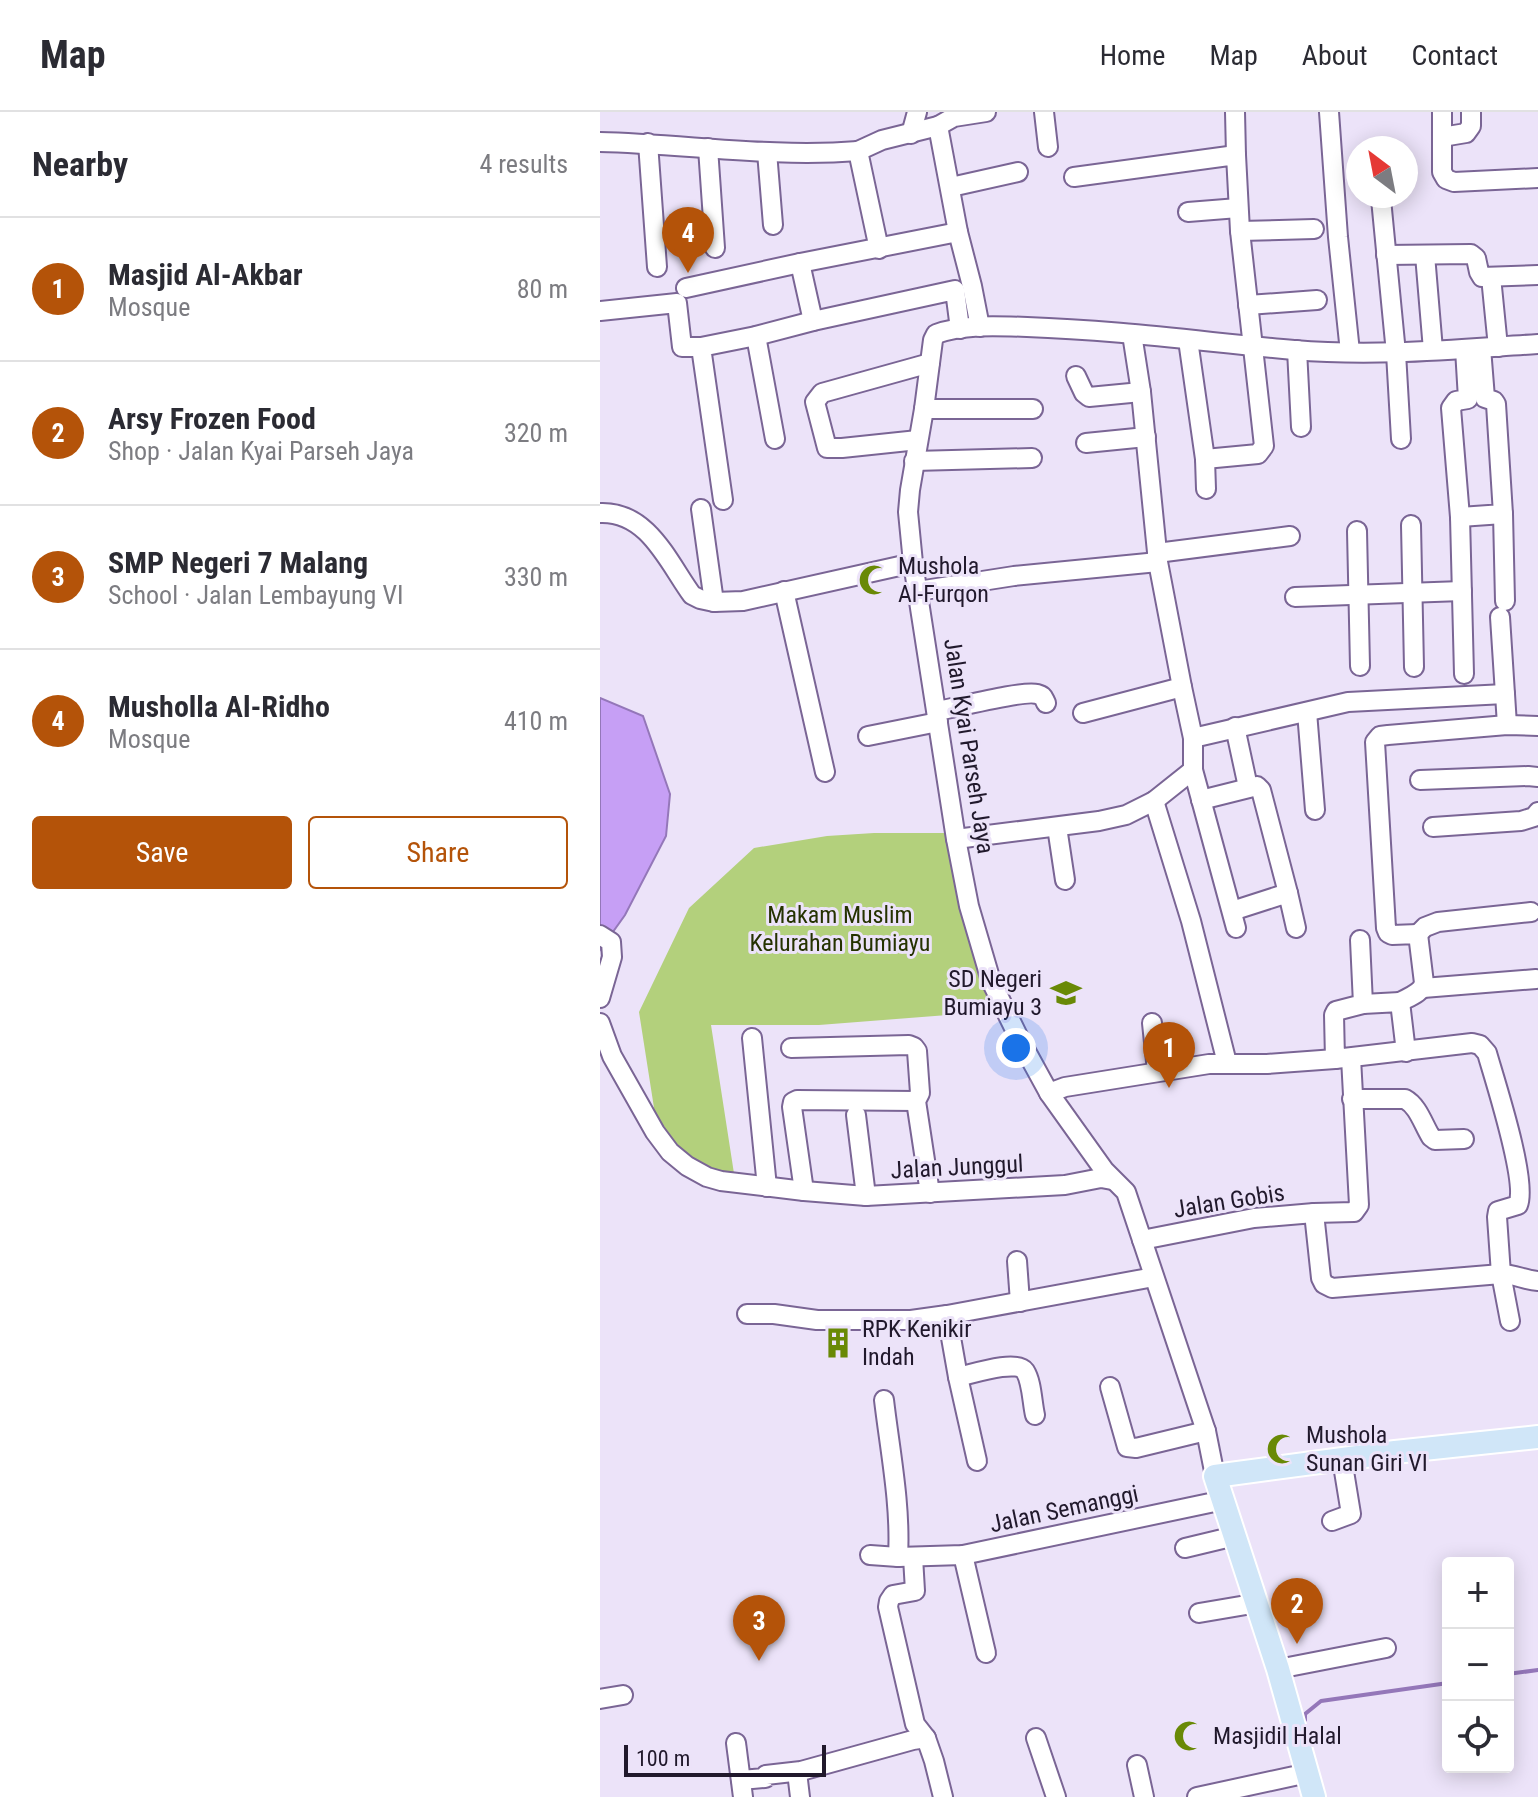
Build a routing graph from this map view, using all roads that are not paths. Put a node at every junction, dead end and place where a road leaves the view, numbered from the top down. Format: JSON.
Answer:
{"nodes":[{"id":1,"x":917,"y":112,"type":"edge"},
{"id":2,"x":986,"y":112,"type":"edge"},
{"id":3,"x":1044,"y":112,"type":"edge"},
{"id":4,"x":1235,"y":112,"type":"edge"},
{"id":5,"x":1242,"y":112,"type":"edge"},
{"id":6,"x":1329,"y":112,"type":"edge"},
{"id":7,"x":1442,"y":112,"type":"edge"},
{"id":8,"x":1471,"y":112,"type":"edge"},
{"id":9,"x":938,"y":126,"type":"junction"},
{"id":10,"x":911,"y":134,"type":"junction"},
{"id":11,"x":1442,"y":137,"type":"junction"},
{"id":12,"x":600,"y":142,"type":"edge"},
{"id":13,"x":648,"y":143,"type":"junction"},
{"id":14,"x":1048,"y":147,"type":"dead end"},
{"id":15,"x":708,"y":148,"type":"junction"},
{"id":16,"x":858,"y":151,"type":"junction"},
{"id":17,"x":767,"y":152,"type":"junction"},
{"id":18,"x":1236,"y":155,"type":"junction"},
{"id":19,"x":1018,"y":172,"type":"dead end"},
{"id":20,"x":1074,"y":177,"type":"dead end"},
{"id":21,"x":1538,"y":178,"type":"edge"},
{"id":22,"x":951,"y":187,"type":"junction"},
{"id":23,"x":1238,"y":208,"type":"junction"},
{"id":24,"x":1382,"y":208,"type":"edge"},
{"id":25,"x":1188,"y":212,"type":"dead end"},
{"id":26,"x":773,"y":225,"type":"dead end"},
{"id":27,"x":1314,"y":229,"type":"dead end"},
{"id":28,"x":1240,"y":231,"type":"junction"},
{"id":29,"x":958,"y":232,"type":"junction"},
{"id":30,"x":715,"y":248,"type":"dead end"},
{"id":31,"x":879,"y":249,"type":"junction"},
{"id":32,"x":1386,"y":255,"type":"junction"},
{"id":33,"x":1425,"y":255,"type":"junction"},
{"id":34,"x":800,"y":263,"type":"junction"},
{"id":35,"x":657,"y":267,"type":"dead end"},
{"id":36,"x":1538,"y":275,"type":"edge"},
{"id":37,"x":1491,"y":277,"type":"junction"},
{"id":38,"x":686,"y":288,"type":"dead end"},
{"id":39,"x":963,"y":288,"type":"junction"},
{"id":40,"x":1317,"y":300,"type":"dead end"},
{"id":41,"x":1248,"y":305,"type":"junction"},
{"id":42,"x":600,"y":311,"type":"edge"},
{"id":43,"x":813,"y":321,"type":"junction"},
{"id":44,"x":980,"y":327,"type":"junction"},
{"id":45,"x":960,"y":329,"type":"junction"},
{"id":46,"x":1132,"y":334,"type":"junction"},
{"id":47,"x":756,"y":336,"type":"junction"},
{"id":48,"x":1188,"y":340,"type":"junction"},
{"id":49,"x":1538,"y":344,"type":"edge"},
{"id":50,"x":1252,"y":345,"type":"junction"},
{"id":51,"x":701,"y":347,"type":"junction"},
{"id":52,"x":1297,"y":350,"type":"junction"},
{"id":53,"x":1350,"y":352,"type":"junction"},
{"id":54,"x":1478,"y":352,"type":"junction"},
{"id":55,"x":1396,"y":353,"type":"junction"},
{"id":56,"x":1431,"y":356,"type":"junction"},
{"id":57,"x":1515,"y":356,"type":"dead end"},
{"id":58,"x":930,"y":363,"type":"junction"},
{"id":59,"x":1076,"y":376,"type":"dead end"},
{"id":60,"x":1141,"y":392,"type":"junction"},
{"id":61,"x":1476,"y":398,"type":"junction"},
{"id":62,"x":924,"y":409,"type":"junction"},
{"id":63,"x":1033,"y":409,"type":"dead end"},
{"id":64,"x":1301,"y":427,"type":"dead end"},
{"id":65,"x":1146,"y":437,"type":"junction"},
{"id":66,"x":775,"y":439,"type":"dead end"},
{"id":67,"x":1401,"y":439,"type":"dead end"},
{"id":68,"x":918,"y":440,"type":"junction"},
{"id":69,"x":1086,"y":443,"type":"dead end"},
{"id":70,"x":1032,"y":458,"type":"dead end"},
{"id":71,"x":1205,"y":459,"type":"junction"},
{"id":72,"x":914,"y":461,"type":"junction"},
{"id":73,"x":1206,"y":489,"type":"dead end"},
{"id":74,"x":723,"y":500,"type":"dead end"},
{"id":75,"x":701,"y":509,"type":"dead end"},
{"id":76,"x":600,"y":513,"type":"edge"},
{"id":77,"x":1503,"y":514,"type":"junction"},
{"id":78,"x":1460,"y":517,"type":"junction"},
{"id":79,"x":1411,"y":525,"type":"dead end"},
{"id":80,"x":1357,"y":531,"type":"dead end"},
{"id":81,"x":1290,"y":536,"type":"dead end"},
{"id":82,"x":1158,"y":558,"type":"junction"},
{"id":83,"x":913,"y":563,"type":"junction"},
{"id":84,"x":784,"y":591,"type":"junction"},
{"id":85,"x":918,"y":591,"type":"junction"},
{"id":86,"x":1462,"y":591,"type":"junction"},
{"id":87,"x":1412,"y":593,"type":"junction"},
{"id":88,"x":1359,"y":594,"type":"junction"},
{"id":89,"x":1295,"y":597,"type":"dead end"},
{"id":90,"x":714,"y":602,"type":"junction"},
{"id":91,"x":1360,"y":666,"type":"dead end"},
{"id":92,"x":1414,"y":667,"type":"dead end"},
{"id":93,"x":1464,"y":674,"type":"dead end"},
{"id":94,"x":1182,"y":687,"type":"junction"},
{"id":95,"x":1505,"y":694,"type":"junction"},
{"id":96,"x":1046,"y":703,"type":"dead end"},
{"id":97,"x":1307,"y":712,"type":"junction"},
{"id":98,"x":1083,"y":713,"type":"dead end"},
{"id":99,"x":937,"y":717,"type":"junction"},
{"id":100,"x":1507,"y":725,"type":"junction"},
{"id":101,"x":1538,"y":726,"type":"edge"},
{"id":102,"x":1235,"y":727,"type":"junction"},
{"id":103,"x":868,"y":736,"type":"dead end"},
{"id":104,"x":1193,"y":738,"type":"junction"},
{"id":105,"x":1193,"y":770,"type":"junction"},
{"id":106,"x":825,"y":772,"type":"dead end"},
{"id":107,"x":1538,"y":777,"type":"edge"},
{"id":108,"x":1420,"y":780,"type":"dead end"},
{"id":109,"x":1248,"y":787,"type":"junction"},
{"id":110,"x":1201,"y":800,"type":"junction"},
{"id":111,"x":1154,"y":801,"type":"junction"},
{"id":112,"x":1315,"y":810,"type":"dead end"},
{"id":113,"x":1538,"y":812,"type":"edge"},
{"id":114,"x":1057,"y":827,"type":"junction"},
{"id":115,"x":1433,"y":827,"type":"dead end"},
{"id":116,"x":956,"y":839,"type":"junction"},
{"id":117,"x":1065,"y":880,"type":"dead end"},
{"id":118,"x":1288,"y":893,"type":"junction"},
{"id":119,"x":1531,"y":912,"type":"dead end"},
{"id":120,"x":1296,"y":928,"type":"dead end"},
{"id":121,"x":1418,"y":934,"type":"junction"},
{"id":122,"x":606,"y":939,"type":"edge"},
{"id":123,"x":1360,"y":940,"type":"dead end"},
{"id":124,"x":1536,"y":979,"type":"edge"},
{"id":125,"x":1423,"y":988,"type":"junction"},
{"id":126,"x":600,"y":998,"type":"edge"},
{"id":127,"x":1400,"y":1002,"type":"junction"},
{"id":128,"x":1363,"y":1004,"type":"junction"},
{"id":129,"x":600,"y":1023,"type":"edge"},
{"id":130,"x":1152,"y":1023,"type":"dead end"},
{"id":131,"x":752,"y":1038,"type":"dead end"},
{"id":132,"x":791,"y":1048,"type":"dead end"},
{"id":133,"x":1406,"y":1052,"type":"junction"},
{"id":134,"x":1343,"y":1059,"type":"junction"},
{"id":135,"x":1227,"y":1063,"type":"junction"},
{"id":136,"x":1157,"y":1071,"type":"junction"},
{"id":137,"x":1049,"y":1093,"type":"junction"},
{"id":138,"x":1352,"y":1099,"type":"junction"},
{"id":139,"x":916,"y":1101,"type":"junction"},
{"id":140,"x":856,"y":1115,"type":"dead end"},
{"id":141,"x":1464,"y":1139,"type":"dead end"},
{"id":142,"x":1112,"y":1180,"type":"junction"},
{"id":143,"x":767,"y":1187,"type":"junction"},
{"id":144,"x":804,"y":1191,"type":"junction"},
{"id":145,"x":930,"y":1193,"type":"junction"},
{"id":146,"x":866,"y":1196,"type":"junction"},
{"id":147,"x":1314,"y":1213,"type":"junction"},
{"id":148,"x":1142,"y":1240,"type":"junction"},
{"id":149,"x":1017,"y":1261,"type":"dead end"},
{"id":150,"x":1501,"y":1274,"type":"junction"},
{"id":151,"x":1154,"y":1277,"type":"junction"},
{"id":152,"x":1538,"y":1281,"type":"edge"},
{"id":153,"x":1020,"y":1302,"type":"junction"},
{"id":154,"x":747,"y":1314,"type":"dead end"},
{"id":155,"x":947,"y":1315,"type":"junction"},
{"id":156,"x":1510,"y":1321,"type":"dead end"},
{"id":157,"x":958,"y":1377,"type":"junction"},
{"id":158,"x":1110,"y":1387,"type":"dead end"},
{"id":159,"x":884,"y":1400,"type":"dead end"},
{"id":160,"x":1035,"y":1415,"type":"dead end"},
{"id":161,"x":1206,"y":1431,"type":"junction"},
{"id":162,"x":1538,"y":1437,"type":"edge"},
{"id":163,"x":1342,"y":1459,"type":"junction"},
{"id":164,"x":977,"y":1461,"type":"dead end"},
{"id":165,"x":1215,"y":1476,"type":"junction"},
{"id":166,"x":1224,"y":1500,"type":"junction"},
{"id":167,"x":1332,"y":1521,"type":"dead end"},
{"id":168,"x":1235,"y":1536,"type":"junction"},
{"id":169,"x":1185,"y":1548,"type":"dead end"},
{"id":170,"x":870,"y":1555,"type":"dead end"},
{"id":171,"x":963,"y":1555,"type":"junction"},
{"id":172,"x":906,"y":1557,"type":"junction"},
{"id":173,"x":1258,"y":1603,"type":"junction"},
{"id":174,"x":1199,"y":1613,"type":"dead end"},
{"id":175,"x":1386,"y":1648,"type":"dead end"},
{"id":176,"x":986,"y":1653,"type":"dead end"},
{"id":177,"x":1278,"y":1669,"type":"junction"},
{"id":178,"x":623,"y":1695,"type":"dead end"},
{"id":179,"x":600,"y":1699,"type":"edge"},
{"id":180,"x":926,"y":1738,"type":"junction"},
{"id":181,"x":1036,"y":1738,"type":"dead end"},
{"id":182,"x":736,"y":1743,"type":"dead end"},
{"id":183,"x":1137,"y":1765,"type":"dead end"},
{"id":184,"x":1308,"y":1773,"type":"junction"},
{"id":185,"x":799,"y":1784,"type":"edge"},
{"id":186,"x":742,"y":1789,"type":"edge"},
{"id":187,"x":943,"y":1797,"type":"edge"},
{"id":188,"x":1056,"y":1797,"type":"edge"},
{"id":189,"x":1144,"y":1797,"type":"edge"},
{"id":190,"x":1197,"y":1797,"type":"edge"},
{"id":191,"x":1314,"y":1797,"type":"edge"}],
"edges":[{"from":1,"to":10,"type":"street"},
{"from":2,"to":9,"type":"street"},
{"from":3,"to":14,"type":"street"},
{"from":4,"to":5,"type":"street"},
{"from":4,"to":18,"type":"street"},
{"from":6,"to":53,"type":"street"},
{"from":7,"to":11,"type":"street"},
{"from":8,"to":11,"type":"street"},
{"from":9,"to":10,"type":"street"},
{"from":9,"to":22,"type":"street"},
{"from":10,"to":16,"type":"street"},
{"from":11,"to":21,"type":"street"},
{"from":12,"to":13,"type":"street"},
{"from":13,"to":15,"type":"street"},
{"from":13,"to":35,"type":"street"},
{"from":15,"to":17,"type":"street"},
{"from":15,"to":30,"type":"street"},
{"from":16,"to":17,"type":"street"},
{"from":16,"to":31,"type":"street"},
{"from":17,"to":26,"type":"street"},
{"from":18,"to":20,"type":"street"},
{"from":18,"to":23,"type":"street"},
{"from":19,"to":22,"type":"street"},
{"from":22,"to":29,"type":"street"},
{"from":23,"to":25,"type":"street"},
{"from":23,"to":28,"type":"street"},
{"from":24,"to":32,"type":"street"},
{"from":27,"to":28,"type":"street"},
{"from":28,"to":41,"type":"street"},
{"from":29,"to":31,"type":"street"},
{"from":29,"to":39,"type":"street"},
{"from":31,"to":34,"type":"street"},
{"from":32,"to":33,"type":"street"},
{"from":32,"to":55,"type":"street"},
{"from":33,"to":37,"type":"street"},
{"from":33,"to":56,"type":"street"},
{"from":34,"to":38,"type":"street"},
{"from":34,"to":43,"type":"street"},
{"from":36,"to":37,"type":"street"},
{"from":37,"to":54,"type":"street"},
{"from":39,"to":43,"type":"street"},
{"from":39,"to":44,"type":"street"},
{"from":39,"to":45,"type":"street"},
{"from":40,"to":41,"type":"street"},
{"from":41,"to":50,"type":"street"},
{"from":42,"to":51,"type":"street"},
{"from":43,"to":47,"type":"street"},
{"from":44,"to":45,"type":"street","name":"Jalan Kyai Parseh Jaya"},
{"from":44,"to":46,"type":"street","name":"Jalan Kyai Parseh Jaya"},
{"from":45,"to":58,"type":"street","name":"Jalan Kyai Parseh Jaya"},
{"from":46,"to":48,"type":"street","name":"Jalan Kyai Parseh Jaya"},
{"from":46,"to":60,"type":"street"},
{"from":47,"to":51,"type":"street"},
{"from":47,"to":66,"type":"street"},
{"from":48,"to":50,"type":"street","name":"Jalan Kyai Parseh Jaya"},
{"from":48,"to":71,"type":"street"},
{"from":49,"to":54,"type":"street","name":"Jalan Kyai Parseh Jaya"},
{"from":50,"to":52,"type":"street","name":"Jalan Kyai Parseh Jaya"},
{"from":50,"to":71,"type":"street"},
{"from":51,"to":74,"type":"street"},
{"from":52,"to":53,"type":"street","name":"Jalan Kyai Parseh Jaya"},
{"from":52,"to":64,"type":"street"},
{"from":53,"to":55,"type":"street","name":"Jalan Kyai Parseh Jaya"},
{"from":54,"to":56,"type":"street","name":"Jalan Kyai Parseh Jaya"},
{"from":54,"to":57,"type":"street"},
{"from":54,"to":61,"type":"street"},
{"from":55,"to":56,"type":"street","name":"Jalan Kyai Parseh Jaya"},
{"from":55,"to":67,"type":"street"},
{"from":58,"to":62,"type":"street","name":"Jalan Kyai Parseh Jaya"},
{"from":58,"to":68,"type":"street"},
{"from":59,"to":60,"type":"street"},
{"from":60,"to":65,"type":"street"},
{"from":61,"to":77,"type":"street"},
{"from":61,"to":78,"type":"street"},
{"from":62,"to":63,"type":"street"},
{"from":62,"to":68,"type":"street","name":"Jalan Kyai Parseh Jaya"},
{"from":65,"to":69,"type":"street"},
{"from":65,"to":82,"type":"street"},
{"from":68,"to":72,"type":"street","name":"Jalan Kyai Parseh Jaya"},
{"from":70,"to":72,"type":"street"},
{"from":71,"to":73,"type":"street"},
{"from":72,"to":83,"type":"street","name":"Jalan Kyai Parseh Jaya"},
{"from":75,"to":90,"type":"street"},
{"from":76,"to":90,"type":"street"},
{"from":77,"to":78,"type":"street"},
{"from":77,"to":95,"type":"street"},
{"from":78,"to":86,"type":"street"},
{"from":79,"to":87,"type":"street"},
{"from":80,"to":88,"type":"street"},
{"from":81,"to":82,"type":"street"},
{"from":82,"to":85,"type":"street"},
{"from":82,"to":94,"type":"street"},
{"from":83,"to":84,"type":"street"},
{"from":83,"to":85,"type":"street","name":"Jalan Kyai Parseh Jaya"},
{"from":84,"to":90,"type":"street"},
{"from":84,"to":106,"type":"street"},
{"from":85,"to":99,"type":"street","name":"Jalan Kyai Parseh Jaya"},
{"from":86,"to":87,"type":"street"},
{"from":86,"to":93,"type":"street"},
{"from":87,"to":88,"type":"street"},
{"from":87,"to":92,"type":"street"},
{"from":88,"to":89,"type":"street"},
{"from":88,"to":91,"type":"street"},
{"from":94,"to":98,"type":"street"},
{"from":94,"to":104,"type":"street"},
{"from":95,"to":97,"type":"street"},
{"from":95,"to":100,"type":"street"},
{"from":96,"to":99,"type":"street"},
{"from":97,"to":102,"type":"street"},
{"from":97,"to":112,"type":"street"},
{"from":99,"to":103,"type":"street"},
{"from":99,"to":116,"type":"street","name":"Jalan Kyai Parseh Jaya"},
{"from":100,"to":101,"type":"street"},
{"from":100,"to":121,"type":"street"},
{"from":102,"to":104,"type":"street"},
{"from":102,"to":109,"type":"street"},
{"from":104,"to":105,"type":"street"},
{"from":105,"to":110,"type":"street"},
{"from":105,"to":111,"type":"street"},
{"from":107,"to":108,"type":"street"},
{"from":109,"to":110,"type":"street"},
{"from":109,"to":118,"type":"street"},
{"from":110,"to":118,"type":"street"},
{"from":111,"to":114,"type":"street"},
{"from":111,"to":135,"type":"street"},
{"from":113,"to":115,"type":"street"},
{"from":114,"to":116,"type":"street"},
{"from":114,"to":117,"type":"street"},
{"from":116,"to":137,"type":"street","name":"Jalan Kyai Parseh Jaya"},
{"from":118,"to":120,"type":"street"},
{"from":119,"to":121,"type":"street"},
{"from":121,"to":125,"type":"street"},
{"from":122,"to":126,"type":"street"},
{"from":123,"to":128,"type":"street"},
{"from":124,"to":125,"type":"street"},
{"from":125,"to":127,"type":"street"},
{"from":127,"to":128,"type":"street"},
{"from":127,"to":133,"type":"street"},
{"from":128,"to":134,"type":"street"},
{"from":129,"to":143,"type":"street","name":"Jalan Junggul"},
{"from":130,"to":136,"type":"street"},
{"from":131,"to":143,"type":"street"},
{"from":132,"to":139,"type":"street"},
{"from":133,"to":134,"type":"street"},
{"from":133,"to":150,"type":"street"},
{"from":134,"to":135,"type":"street"},
{"from":134,"to":138,"type":"street"},
{"from":135,"to":136,"type":"street"},
{"from":136,"to":137,"type":"street"},
{"from":137,"to":142,"type":"street","name":"Jalan Kyai Parseh Jaya"},
{"from":138,"to":141,"type":"street"},
{"from":138,"to":147,"type":"street"},
{"from":139,"to":144,"type":"street"},
{"from":139,"to":145,"type":"street"},
{"from":140,"to":146,"type":"street"},
{"from":142,"to":145,"type":"street","name":"Jalan Junggul"},
{"from":142,"to":148,"type":"street","name":"Jalan Kyai Parseh Jaya"},
{"from":143,"to":144,"type":"street","name":"Jalan Junggul"},
{"from":144,"to":146,"type":"street","name":"Jalan Junggul"},
{"from":145,"to":146,"type":"street","name":"Jalan Junggul"},
{"from":147,"to":148,"type":"street","name":"Jalan Gobis"},
{"from":147,"to":150,"type":"street","name":"Jalan Gobis"},
{"from":148,"to":151,"type":"street","name":"Jalan Kyai Parseh Jaya"},
{"from":149,"to":153,"type":"street"},
{"from":150,"to":152,"type":"street","name":"Jalan Gobis"},
{"from":150,"to":156,"type":"street"},
{"from":151,"to":153,"type":"street"},
{"from":151,"to":161,"type":"street","name":"Jalan Kyai Parseh Jaya"},
{"from":153,"to":155,"type":"street"},
{"from":154,"to":155,"type":"street"},
{"from":155,"to":157,"type":"street"},
{"from":157,"to":160,"type":"street"},
{"from":157,"to":164,"type":"street"},
{"from":158,"to":161,"type":"street"},
{"from":159,"to":172,"type":"street"},
{"from":161,"to":165,"type":"street","name":"Jalan Kyai Parseh Jaya"},
{"from":162,"to":163,"type":"main road"},
{"from":163,"to":165,"type":"main road"},
{"from":163,"to":167,"type":"street"},
{"from":165,"to":166,"type":"main road","name":"Jalan Kyai Parseh Jaya"},
{"from":166,"to":168,"type":"main road","name":"Jalan Kyai Parseh Jaya"},
{"from":166,"to":171,"type":"street","name":"Jalan Semanggi"},
{"from":168,"to":169,"type":"street"},
{"from":168,"to":173,"type":"main road","name":"Jalan Kyai Parseh Jaya"},
{"from":170,"to":172,"type":"street","name":"Jalan Semanggi"},
{"from":171,"to":172,"type":"street","name":"Jalan Semanggi"},
{"from":171,"to":176,"type":"street"},
{"from":172,"to":180,"type":"street"},
{"from":173,"to":174,"type":"street"},
{"from":173,"to":177,"type":"main road","name":"Jalan Kyai Parseh Jaya"},
{"from":175,"to":177,"type":"street"},
{"from":177,"to":184,"type":"main road","name":"Jalan Kyai Parseh Jaya"},
{"from":178,"to":179,"type":"street"},
{"from":180,"to":185,"type":"street"},
{"from":180,"to":187,"type":"street"},
{"from":181,"to":188,"type":"street"},
{"from":182,"to":186,"type":"street"},
{"from":183,"to":189,"type":"street"},
{"from":184,"to":190,"type":"street"},
{"from":184,"to":191,"type":"main road","name":"Jalan Kyai Parseh Jaya"},
{"from":185,"to":186,"type":"street"}]}
